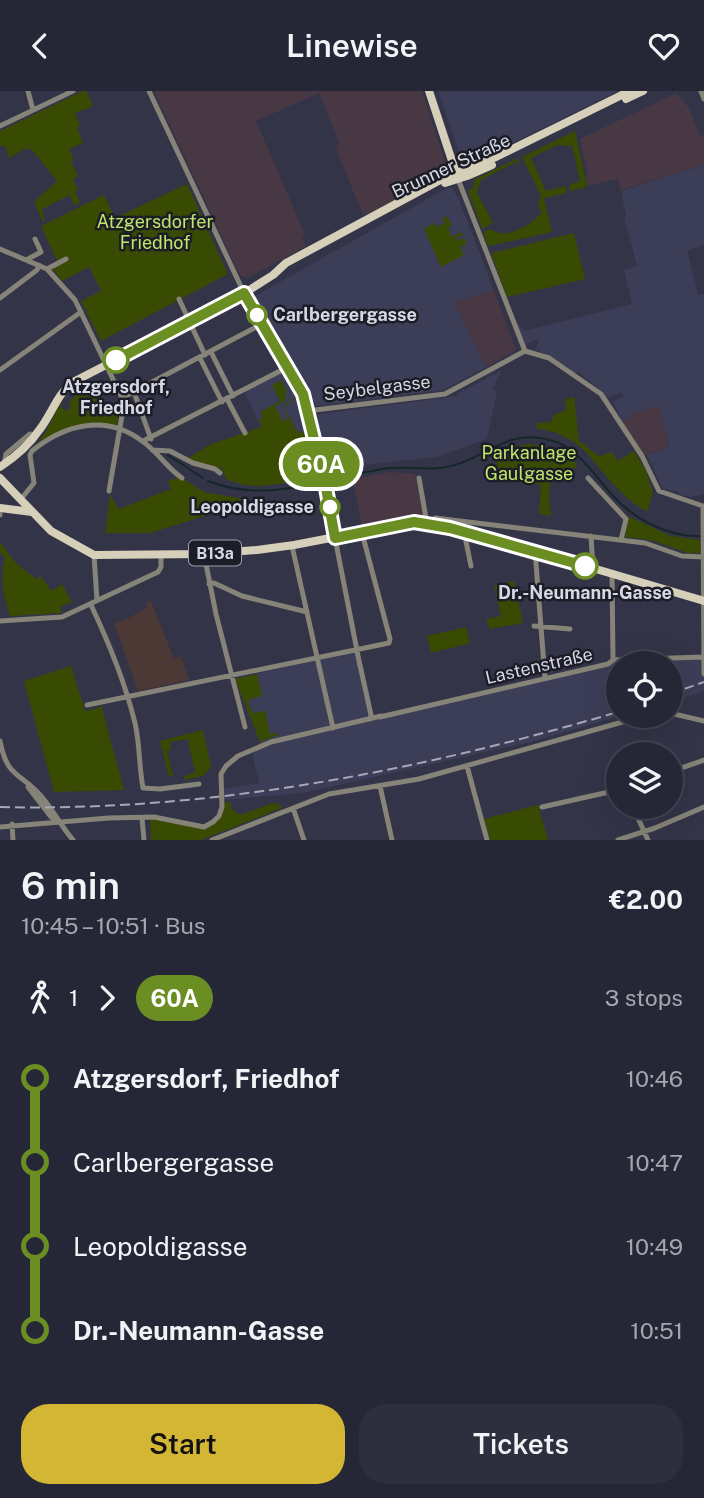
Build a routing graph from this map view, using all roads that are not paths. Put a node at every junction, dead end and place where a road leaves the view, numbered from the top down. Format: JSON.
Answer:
{"nodes":[{"id":1,"x":28,"y":91,"type":"edge"},
{"id":2,"x":73,"y":91,"type":"edge"},
{"id":3,"x":149,"y":91,"type":"edge"},
{"id":4,"x":429,"y":91,"type":"edge"},
{"id":5,"x":630,"y":91,"type":"edge"},
{"id":6,"x":643,"y":91,"type":"edge"},
{"id":7,"x":701,"y":91,"type":"edge"},
{"id":8,"x":704,"y":99,"type":"edge"},
{"id":9,"x":33,"y":110,"type":"junction"},
{"id":10,"x":0,"y":126,"type":"edge"},
{"id":11,"x":458,"y":176,"type":"junction"},
{"id":12,"x":35,"y":239,"type":"dead end"},
{"id":13,"x":0,"y":249,"type":"edge"},
{"id":14,"x":66,"y":259,"type":"dead end"},
{"id":15,"x":26,"y":260,"type":"junction"},
{"id":16,"x":39,"y":265,"type":"junction"},
{"id":17,"x":47,"y":269,"type":"junction"},
{"id":18,"x":244,"y":293,"type":"junction"},
{"id":19,"x":0,"y":298,"type":"edge"},
{"id":20,"x":179,"y":299,"type":"dead end"},
{"id":21,"x":81,"y":312,"type":"junction"},
{"id":22,"x":188,"y":323,"type":"junction"},
{"id":23,"x":262,"y":324,"type":"junction"},
{"id":24,"x":525,"y":351,"type":"junction"},
{"id":25,"x":205,"y":355,"type":"junction"},
{"id":26,"x":106,"y":365,"type":"junction"},
{"id":27,"x":288,"y":367,"type":"junction"},
{"id":28,"x":0,"y":370,"type":"edge"},
{"id":29,"x":134,"y":392,"type":"junction"},
{"id":30,"x":122,"y":398,"type":"junction"},
{"id":31,"x":227,"y":399,"type":"junction"},
{"id":32,"x":307,"y":411,"type":"junction"},
{"id":33,"x":120,"y":429,"type":"junction"},
{"id":34,"x":245,"y":433,"type":"dead end"},
{"id":35,"x":150,"y":439,"type":"junction"},
{"id":36,"x":143,"y":441,"type":"junction"},
{"id":37,"x":152,"y":450,"type":"junction"},
{"id":38,"x":2,"y":465,"type":"edge"},
{"id":39,"x":220,"y":473,"type":"dead end"},
{"id":40,"x":0,"y":478,"type":"edge"},
{"id":41,"x":182,"y":478,"type":"dead end"},
{"id":42,"x":419,"y":478,"type":"dead end"},
{"id":43,"x":588,"y":478,"type":"dead end"},
{"id":44,"x":109,"y":491,"type":"dead end"},
{"id":45,"x":21,"y":503,"type":"junction"},
{"id":46,"x":704,"y":505,"type":"edge"},
{"id":47,"x":0,"y":508,"type":"edge"},
{"id":48,"x":427,"y":524,"type":"junction"},
{"id":49,"x":703,"y":530,"type":"edge"},
{"id":50,"x":464,"y":532,"type":"junction"},
{"id":51,"x":362,"y":533,"type":"junction"},
{"id":52,"x":591,"y":536,"type":"junction"},
{"id":53,"x":335,"y":538,"type":"junction"},
{"id":54,"x":621,"y":540,"type":"junction"},
{"id":55,"x":703,"y":545,"type":"edge"},
{"id":56,"x":292,"y":546,"type":"junction"},
{"id":57,"x":535,"y":551,"type":"junction"},
{"id":58,"x":204,"y":554,"type":"junction"},
{"id":59,"x":94,"y":555,"type":"junction"},
{"id":60,"x":161,"y":555,"type":"junction"},
{"id":61,"x":703,"y":557,"type":"edge"},
{"id":62,"x":471,"y":566,"type":"dead end"},
{"id":63,"x":593,"y":568,"type":"junction"},
{"id":64,"x":612,"y":574,"type":"junction"},
{"id":65,"x":209,"y":584,"type":"junction"},
{"id":66,"x":97,"y":600,"type":"junction"},
{"id":67,"x":703,"y":601,"type":"edge"},
{"id":68,"x":91,"y":605,"type":"junction"},
{"id":69,"x":307,"y":612,"type":"junction"},
{"id":70,"x":0,"y":621,"type":"edge"},
{"id":71,"x":537,"y":627,"type":"junction"},
{"id":72,"x":570,"y":629,"type":"dead end"},
{"id":73,"x":357,"y":650,"type":"junction"},
{"id":74,"x":613,"y":651,"type":"edge"},
{"id":75,"x":317,"y":656,"type":"junction"},
{"id":76,"x":704,"y":657,"type":"edge"},
{"id":77,"x":683,"y":658,"type":"edge"},
{"id":78,"x":606,"y":664,"type":"edge"},
{"id":79,"x":704,"y":674,"type":"edge"},
{"id":80,"x":232,"y":675,"type":"junction"},
{"id":81,"x":545,"y":678,"type":"junction"},
{"id":82,"x":128,"y":697,"type":"junction"},
{"id":83,"x":87,"y":705,"type":"dead end"},
{"id":84,"x":683,"y":716,"type":"edge"},
{"id":85,"x":370,"y":719,"type":"junction"},
{"id":86,"x":704,"y":721,"type":"edge"},
{"id":87,"x":246,"y":727,"type":"dead end"},
{"id":88,"x":606,"y":727,"type":"edge"},
{"id":89,"x":333,"y":728,"type":"junction"},
{"id":90,"x":0,"y":741,"type":"edge"},
{"id":91,"x":704,"y":760,"type":"edge"},
{"id":92,"x":467,"y":766,"type":"junction"},
{"id":93,"x":683,"y":767,"type":"edge"},
{"id":94,"x":27,"y":784,"type":"junction"},
{"id":95,"x":199,"y":784,"type":"dead end"},
{"id":96,"x":380,"y":786,"type":"junction"},
{"id":97,"x":606,"y":793,"type":"edge"},
{"id":98,"x":542,"y":807,"type":"dead end"},
{"id":99,"x":704,"y":807,"type":"edge"},
{"id":100,"x":293,"y":808,"type":"junction"},
{"id":101,"x":44,"y":809,"type":"junction"},
{"id":102,"x":142,"y":818,"type":"junction"},
{"id":103,"x":638,"y":819,"type":"edge"},
{"id":104,"x":37,"y":822,"type":"junction"},
{"id":105,"x":58,"y":822,"type":"junction"},
{"id":106,"x":12,"y":824,"type":"junction"},
{"id":107,"x":0,"y":827,"type":"edge"},
{"id":108,"x":644,"y":832,"type":"junction"},
{"id":109,"x":13,"y":840,"type":"edge"},
{"id":110,"x":74,"y":840,"type":"edge"},
{"id":111,"x":144,"y":840,"type":"edge"},
{"id":112,"x":212,"y":840,"type":"edge"},
{"id":113,"x":304,"y":840,"type":"edge"},
{"id":114,"x":392,"y":840,"type":"edge"},
{"id":115,"x":486,"y":840,"type":"edge"},
{"id":116,"x":618,"y":840,"type":"edge"},
{"id":117,"x":648,"y":840,"type":"edge"}],
"edges":[{"from":1,"to":9,"type":"street"},
{"from":2,"to":9,"type":"street"},
{"from":3,"to":18,"type":"street"},
{"from":4,"to":11,"type":"main road"},
{"from":5,"to":11,"type":"main road","name":"Brunner Straße"},
{"from":6,"to":11,"type":"main road","name":"Brunner Straße"},
{"from":7,"to":8,"type":"street"},
{"from":9,"to":10,"type":"street"},
{"from":11,"to":18,"type":"main road","name":"Brunner Straße"},
{"from":11,"to":24,"type":"street"},
{"from":12,"to":15,"type":"street"},
{"from":13,"to":15,"type":"street"},
{"from":14,"to":17,"type":"street"},
{"from":15,"to":16,"type":"street"},
{"from":16,"to":17,"type":"street"},
{"from":16,"to":19,"type":"street"},
{"from":17,"to":21,"type":"street"},
{"from":18,"to":22,"type":"main road","name":"Brunner Straße"},
{"from":18,"to":23,"type":"main road"},
{"from":20,"to":22,"type":"street"},
{"from":21,"to":26,"type":"street"},
{"from":21,"to":28,"type":"street"},
{"from":22,"to":25,"type":"street"},
{"from":22,"to":26,"type":"main road","name":"Brunner Straße"},
{"from":23,"to":25,"type":"street"},
{"from":23,"to":27,"type":"main road"},
{"from":24,"to":32,"type":"street","name":"Seybelgasse"},
{"from":24,"to":46,"type":"street"},
{"from":25,"to":29,"type":"street"},
{"from":25,"to":31,"type":"street"},
{"from":25,"to":31,"type":"street"},
{"from":26,"to":30,"type":"street"},
{"from":26,"to":38,"type":"main road","name":"Brunner Straße"},
{"from":27,"to":31,"type":"street"},
{"from":27,"to":32,"type":"main road"},
{"from":29,"to":30,"type":"street"},
{"from":29,"to":35,"type":"street"},
{"from":30,"to":33,"type":"street"},
{"from":31,"to":34,"type":"street"},
{"from":31,"to":35,"type":"street"},
{"from":32,"to":53,"type":"main road"},
{"from":33,"to":36,"type":"street"},
{"from":33,"to":44,"type":"street"},
{"from":33,"to":45,"type":"street"},
{"from":35,"to":36,"type":"street"},
{"from":36,"to":37,"type":"street"},
{"from":37,"to":39,"type":"street"},
{"from":37,"to":41,"type":"street"},
{"from":40,"to":45,"type":"main road"},
{"from":42,"to":48,"type":"street"},
{"from":43,"to":54,"type":"street"},
{"from":45,"to":47,"type":"main road"},
{"from":45,"to":59,"type":"main road","number":"B13a"},
{"from":46,"to":49,"type":"street"},
{"from":48,"to":50,"type":"main road","number":"B13a"},
{"from":48,"to":51,"type":"main road","number":"B13a"},
{"from":48,"to":52,"type":"street"},
{"from":49,"to":55,"type":"street"},
{"from":50,"to":57,"type":"main road","number":"B13a"},
{"from":50,"to":62,"type":"street"},
{"from":51,"to":53,"type":"main road","number":"B13a"},
{"from":51,"to":73,"type":"street"},
{"from":52,"to":54,"type":"street"},
{"from":52,"to":63,"type":"street"},
{"from":53,"to":56,"type":"main road","number":"B13a"},
{"from":53,"to":73,"type":"street"},
{"from":54,"to":61,"type":"street"},
{"from":55,"to":61,"type":"street"},
{"from":56,"to":58,"type":"main road","number":"B13a"},
{"from":56,"to":69,"type":"street"},
{"from":57,"to":63,"type":"main road","number":"B13a"},
{"from":57,"to":71,"type":"street"},
{"from":58,"to":60,"type":"main road","number":"B13a"},
{"from":58,"to":65,"type":"street"},
{"from":59,"to":60,"type":"main road","number":"B13a"},
{"from":59,"to":66,"type":"street"},
{"from":60,"to":66,"type":"street"},
{"from":61,"to":67,"type":"street"},
{"from":63,"to":64,"type":"main road","number":"B13a"},
{"from":64,"to":67,"type":"main road","number":"B13a"},
{"from":64,"to":74,"type":"street"},
{"from":65,"to":69,"type":"street"},
{"from":65,"to":80,"type":"street"},
{"from":66,"to":68,"type":"street"},
{"from":67,"to":76,"type":"street"},
{"from":68,"to":70,"type":"street"},
{"from":68,"to":82,"type":"street"},
{"from":69,"to":75,"type":"street"},
{"from":71,"to":72,"type":"street"},
{"from":71,"to":81,"type":"street"},
{"from":73,"to":75,"type":"street"},
{"from":73,"to":85,"type":"street"},
{"from":75,"to":80,"type":"street"},
{"from":75,"to":89,"type":"street"},
{"from":76,"to":77,"type":"street","name":"Lastenstraße"},
{"from":76,"to":79,"type":"street"},
{"from":78,"to":81,"type":"street","name":"Lastenstraße"},
{"from":80,"to":82,"type":"street"},
{"from":80,"to":87,"type":"street"},
{"from":81,"to":85,"type":"street","name":"Lastenstraße"},
{"from":82,"to":83,"type":"street"},
{"from":82,"to":95,"type":"street"},
{"from":84,"to":86,"type":"street"},
{"from":85,"to":89,"type":"street","name":"Lastenstraße"},
{"from":88,"to":92,"type":"street"},
{"from":89,"to":102,"type":"street","name":"Lastenstraße"},
{"from":90,"to":94,"type":"street"},
{"from":91,"to":93,"type":"street"},
{"from":92,"to":96,"type":"street"},
{"from":92,"to":115,"type":"street"},
{"from":94,"to":101,"type":"street"},
{"from":94,"to":105,"type":"street"},
{"from":96,"to":100,"type":"street"},
{"from":96,"to":114,"type":"street"},
{"from":97,"to":98,"type":"street"},
{"from":99,"to":108,"type":"street"},
{"from":100,"to":112,"type":"street"},
{"from":100,"to":113,"type":"street"},
{"from":101,"to":104,"type":"street"},
{"from":101,"to":105,"type":"street"},
{"from":102,"to":105,"type":"street"},
{"from":102,"to":111,"type":"street"},
{"from":103,"to":108,"type":"street"},
{"from":104,"to":105,"type":"street"},
{"from":104,"to":106,"type":"street"},
{"from":105,"to":110,"type":"street"},
{"from":106,"to":107,"type":"street"},
{"from":106,"to":109,"type":"street"},
{"from":108,"to":116,"type":"street"},
{"from":108,"to":117,"type":"street"}]}
